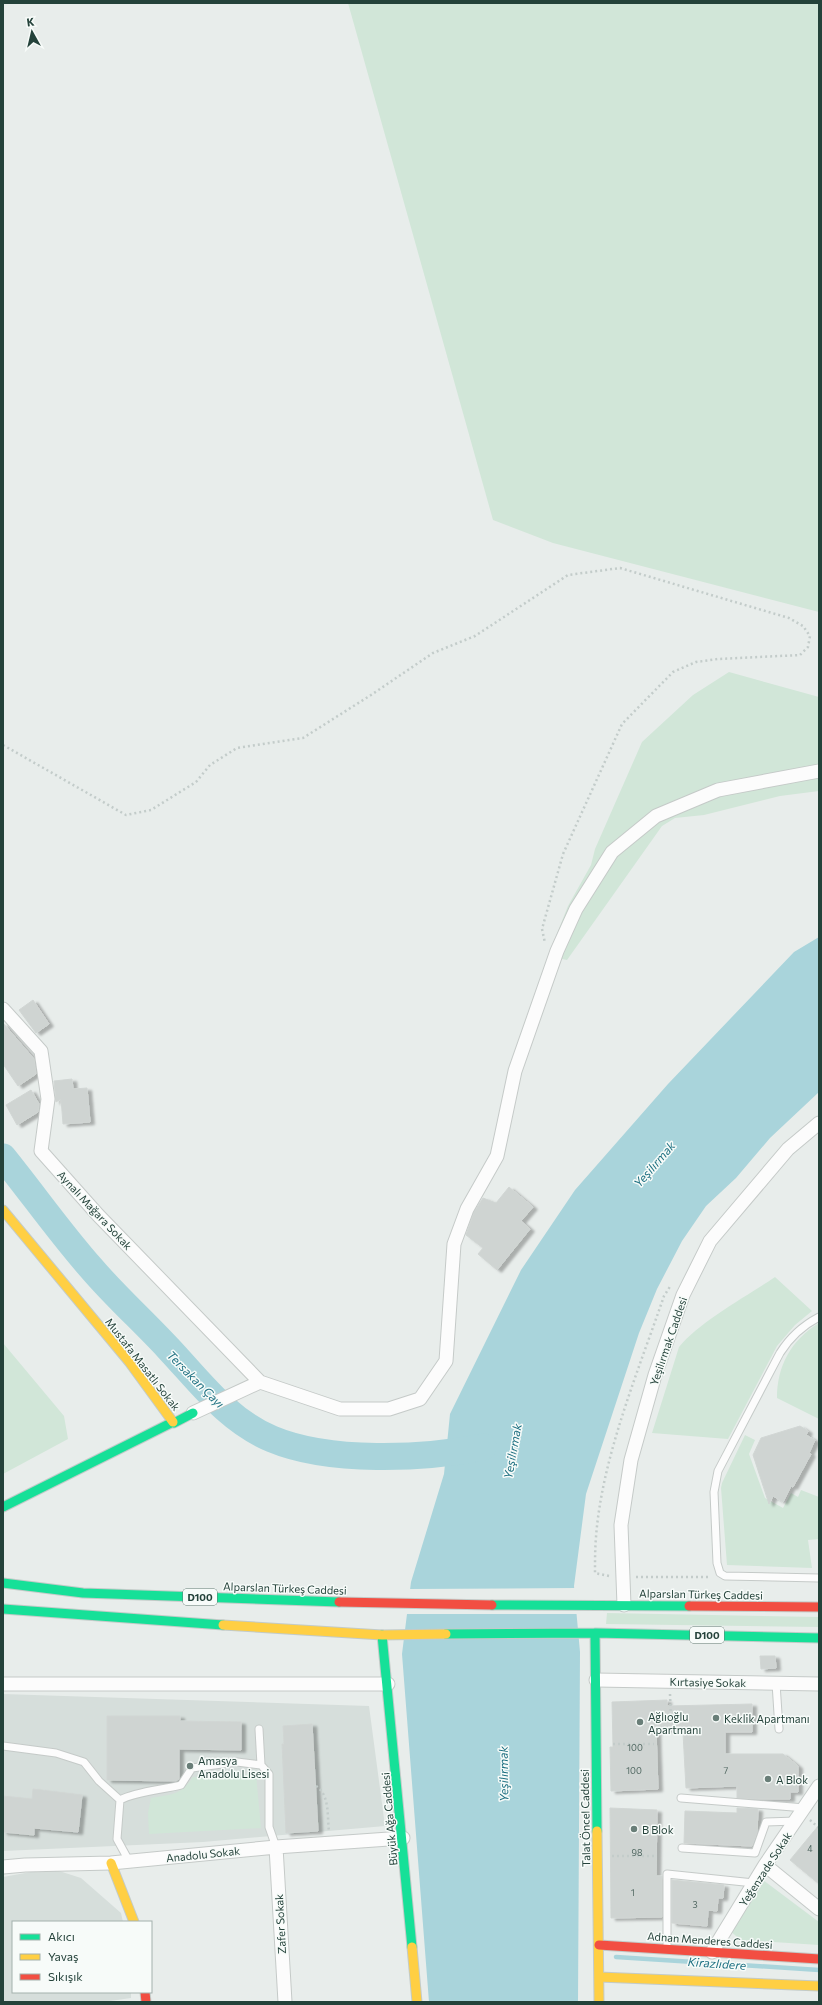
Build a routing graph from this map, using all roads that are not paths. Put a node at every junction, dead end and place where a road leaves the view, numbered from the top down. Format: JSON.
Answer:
{"nodes":[{"id":1,"x":819,"y":770,"type":"edge"},
{"id":2,"x":3,"y":1008,"type":"edge"},
{"id":3,"x":819,"y":1123,"type":"edge"},
{"id":4,"x":3,"y":1210,"type":"edge"},
{"id":5,"x":819,"y":1317,"type":"edge"},
{"id":6,"x":260,"y":1382,"type":"junction"},
{"id":7,"x":193,"y":1413,"type":"joint"},
{"id":8,"x":174,"y":1423,"type":"junction"},
{"id":9,"x":3,"y":1506,"type":"edge"},
{"id":10,"x":819,"y":1578,"type":"edge"},
{"id":11,"x":3,"y":1583,"type":"edge"},
{"id":12,"x":624,"y":1605,"type":"junction"},
{"id":13,"x":819,"y":1607,"type":"edge"},
{"id":14,"x":3,"y":1609,"type":"edge"},
{"id":15,"x":595,"y":1633,"type":"junction"},
{"id":16,"x":382,"y":1635,"type":"junction"},
{"id":17,"x":819,"y":1638,"type":"edge"},
{"id":18,"x":596,"y":1680,"type":"junction"},
{"id":19,"x":3,"y":1684,"type":"edge"},
{"id":20,"x":388,"y":1684,"type":"junction"},
{"id":21,"x":776,"y":1684,"type":"junction"},
{"id":22,"x":818,"y":1686,"type":"edge"},
{"id":23,"x":259,"y":1729,"type":"dead end"},
{"id":24,"x":779,"y":1729,"type":"dead end"},
{"id":25,"x":3,"y":1746,"type":"edge"},
{"id":26,"x":261,"y":1765,"type":"junction"},
{"id":27,"x":819,"y":1786,"type":"edge"},
{"id":28,"x":681,"y":1798,"type":"dead end"},
{"id":29,"x":120,"y":1800,"type":"junction"},
{"id":30,"x":805,"y":1808,"type":"junction"},
{"id":31,"x":796,"y":1821,"type":"junction"},
{"id":32,"x":403,"y":1838,"type":"junction"},
{"id":33,"x":276,"y":1847,"type":"junction"},
{"id":34,"x":682,"y":1848,"type":"dead end"},
{"id":35,"x":128,"y":1861,"type":"junction"},
{"id":36,"x":111,"y":1863,"type":"junction"},
{"id":37,"x":765,"y":1865,"type":"junction"},
{"id":38,"x":3,"y":1868,"type":"edge"},
{"id":39,"x":754,"y":1883,"type":"junction"},
{"id":40,"x":819,"y":1909,"type":"edge"},
{"id":41,"x":134,"y":1921,"type":"edge"},
{"id":42,"x":599,"y":1945,"type":"junction"},
{"id":43,"x":667,"y":1949,"type":"junction"},
{"id":44,"x":712,"y":1952,"type":"junction"},
{"id":45,"x":819,"y":1959,"type":"edge"},
{"id":46,"x":599,"y":1977,"type":"junction"},
{"id":47,"x":819,"y":1986,"type":"edge"},
{"id":48,"x":285,"y":2002,"type":"edge"},
{"id":49,"x":417,"y":2002,"type":"edge"},
{"id":50,"x":599,"y":2002,"type":"edge"}],
"edges":[{"from":1,"to":6,"type":"street"},
{"from":2,"to":6,"type":"street","name":"Aynalı Mağara Sokak"},
{"from":3,"to":12,"type":"street","name":"Yeşilırmak Caddesi"},
{"from":4,"to":8,"type":"main road","name":"Mustafa Masatlı Sokak"},
{"from":5,"to":10,"type":"lane"},
{"from":6,"to":7,"type":"street"},
{"from":7,"to":8,"type":"main road"},
{"from":8,"to":9,"type":"main road","name":"Mustafa Masatlı Sokak"},
{"from":11,"to":12,"type":"main road","name":"Alparslan Türkeş Caddesi","number":"D100"},
{"from":12,"to":13,"type":"main road","name":"Alparslan Türkeş Caddesi","number":"D100"},
{"from":14,"to":16,"type":"main road","number":"D100"},
{"from":15,"to":16,"type":"main road","number":"D100"},
{"from":15,"to":17,"type":"main road","number":"D100"},
{"from":15,"to":18,"type":"main road","name":"Talat Öncel Caddesi"},
{"from":16,"to":20,"type":"main road","name":"Büyük Ağa Caddesi"},
{"from":18,"to":21,"type":"street","name":"Kırtasiye Sokak"},
{"from":18,"to":42,"type":"main road","name":"Talat Öncel Caddesi"},
{"from":19,"to":20,"type":"street"},
{"from":20,"to":32,"type":"main road","name":"Büyük Ağa Caddesi"},
{"from":21,"to":22,"type":"street","name":"Kırtasiye Sokak"},
{"from":21,"to":24,"type":"lane"},
{"from":23,"to":26,"type":"lane"},
{"from":25,"to":29,"type":"lane"},
{"from":26,"to":29,"type":"lane"},
{"from":26,"to":33,"type":"lane"},
{"from":27,"to":30,"type":"street","name":"Yeğenzade Sokak"},
{"from":28,"to":30,"type":"lane"},
{"from":29,"to":35,"type":"lane"},
{"from":30,"to":31,"type":"street","name":"Yeğenzade Sokak"},
{"from":31,"to":34,"type":"lane"},
{"from":31,"to":37,"type":"street","name":"Yeğenzade Sokak"},
{"from":32,"to":33,"type":"street","name":"Anadolu Sokak"},
{"from":32,"to":49,"type":"main road","name":"Büyük Ağa Caddesi"},
{"from":33,"to":35,"type":"street","name":"Anadolu Sokak"},
{"from":33,"to":48,"type":"street","name":"Zafer Sokak"},
{"from":35,"to":36,"type":"street","name":"Anadolu Sokak"},
{"from":36,"to":38,"type":"street","name":"Anadolu Sokak"},
{"from":36,"to":41,"type":"main road"},
{"from":37,"to":39,"type":"street","name":"Yeğenzade Sokak"},
{"from":37,"to":40,"type":"street"},
{"from":39,"to":43,"type":"lane"},
{"from":39,"to":44,"type":"street","name":"Yeğenzade Sokak"},
{"from":42,"to":43,"type":"main road","name":"Adnan Menderes Caddesi"},
{"from":42,"to":46,"type":"main road","name":"Talat Öncel Caddesi"},
{"from":43,"to":44,"type":"main road","name":"Adnan Menderes Caddesi"},
{"from":44,"to":45,"type":"main road","name":"Adnan Menderes Caddesi"},
{"from":46,"to":47,"type":"main road"},
{"from":46,"to":50,"type":"main road","name":"Talat Öncel Caddesi"}]}
